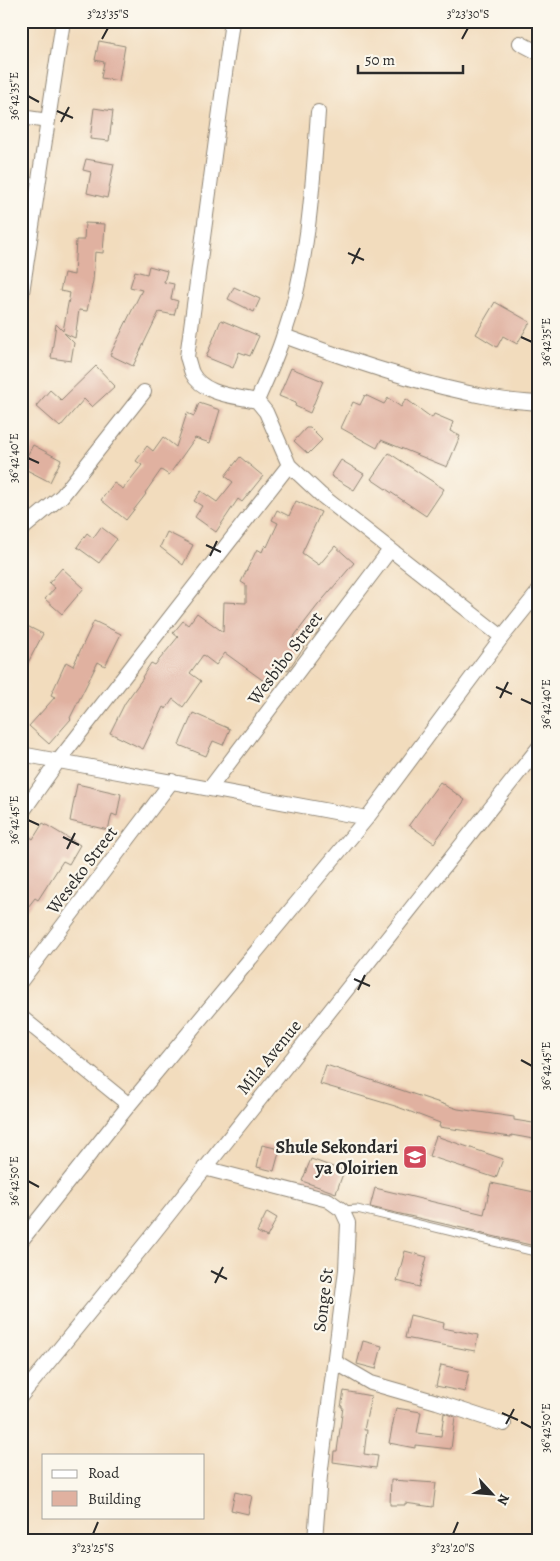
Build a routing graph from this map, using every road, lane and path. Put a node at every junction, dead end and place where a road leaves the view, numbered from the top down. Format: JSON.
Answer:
{"nodes":[{"id":1,"x":63,"y":21,"type":"edge"},
{"id":2,"x":232,"y":21,"type":"edge"},
{"id":3,"x":520,"y":43,"type":"dead end"},
{"id":4,"x":539,"y":52,"type":"edge"},
{"id":5,"x":318,"y":112,"type":"dead end"},
{"id":6,"x":21,"y":117,"type":"edge"},
{"id":7,"x":48,"y":121,"type":"junction"},
{"id":8,"x":21,"y":299,"type":"edge"},
{"id":9,"x":284,"y":336,"type":"junction"},
{"id":10,"x":144,"y":392,"type":"dead end"},
{"id":11,"x":257,"y":401,"type":"junction"},
{"id":12,"x":539,"y":404,"type":"edge"},
{"id":13,"x":288,"y":465,"type":"junction"},
{"id":14,"x":21,"y":530,"type":"edge"},
{"id":15,"x":390,"y":550,"type":"junction"},
{"id":16,"x":539,"y":590,"type":"edge"},
{"id":17,"x":502,"y":637,"type":"junction"},
{"id":18,"x":539,"y":747,"type":"edge"},
{"id":19,"x":21,"y":754,"type":"edge"},
{"id":20,"x":59,"y":760,"type":"junction"},
{"id":21,"x":172,"y":782,"type":"junction"},
{"id":22,"x":210,"y":788,"type":"junction"},
{"id":23,"x":21,"y":814,"type":"edge"},
{"id":24,"x":367,"y":818,"type":"junction"},
{"id":25,"x":21,"y":981,"type":"edge"},
{"id":26,"x":21,"y":1017,"type":"edge"},
{"id":27,"x":129,"y":1105,"type":"junction"},
{"id":28,"x":204,"y":1168,"type":"junction"},
{"id":29,"x":342,"y":1210,"type":"junction"},
{"id":30,"x":21,"y":1241,"type":"edge"},
{"id":31,"x":539,"y":1253,"type":"edge"},
{"id":32,"x":335,"y":1362,"type":"junction"},
{"id":33,"x":23,"y":1390,"type":"edge"},
{"id":34,"x":504,"y":1424,"type":"dead end"},
{"id":35,"x":315,"y":1540,"type":"edge"}],
"edges":[{"from":1,"to":7,"type":"street"},
{"from":2,"to":11,"type":"street"},
{"from":3,"to":4,"type":"street"},
{"from":5,"to":9,"type":"street"},
{"from":6,"to":7,"type":"street"},
{"from":7,"to":8,"type":"street"},
{"from":9,"to":11,"type":"street"},
{"from":9,"to":12,"type":"street"},
{"from":10,"to":14,"type":"street"},
{"from":11,"to":13,"type":"street"},
{"from":13,"to":15,"type":"street"},
{"from":13,"to":20,"type":"street"},
{"from":15,"to":17,"type":"street"},
{"from":15,"to":22,"type":"street","name":"Wesbibo Street"},
{"from":16,"to":17,"type":"street"},
{"from":17,"to":24,"type":"street"},
{"from":18,"to":28,"type":"street","name":"Mila Avenue"},
{"from":19,"to":20,"type":"street"},
{"from":20,"to":21,"type":"street"},
{"from":20,"to":23,"type":"street"},
{"from":21,"to":22,"type":"street"},
{"from":21,"to":25,"type":"street","name":"Weseko Street"},
{"from":22,"to":24,"type":"street"},
{"from":24,"to":27,"type":"street"},
{"from":26,"to":27,"type":"street"},
{"from":27,"to":30,"type":"street"},
{"from":28,"to":29,"type":"street"},
{"from":28,"to":33,"type":"street","name":"Mila Avenue"},
{"from":29,"to":31,"type":"lane"},
{"from":29,"to":32,"type":"street","name":"Songe St"},
{"from":32,"to":34,"type":"street"},
{"from":32,"to":35,"type":"street","name":"Songe St"}]}
